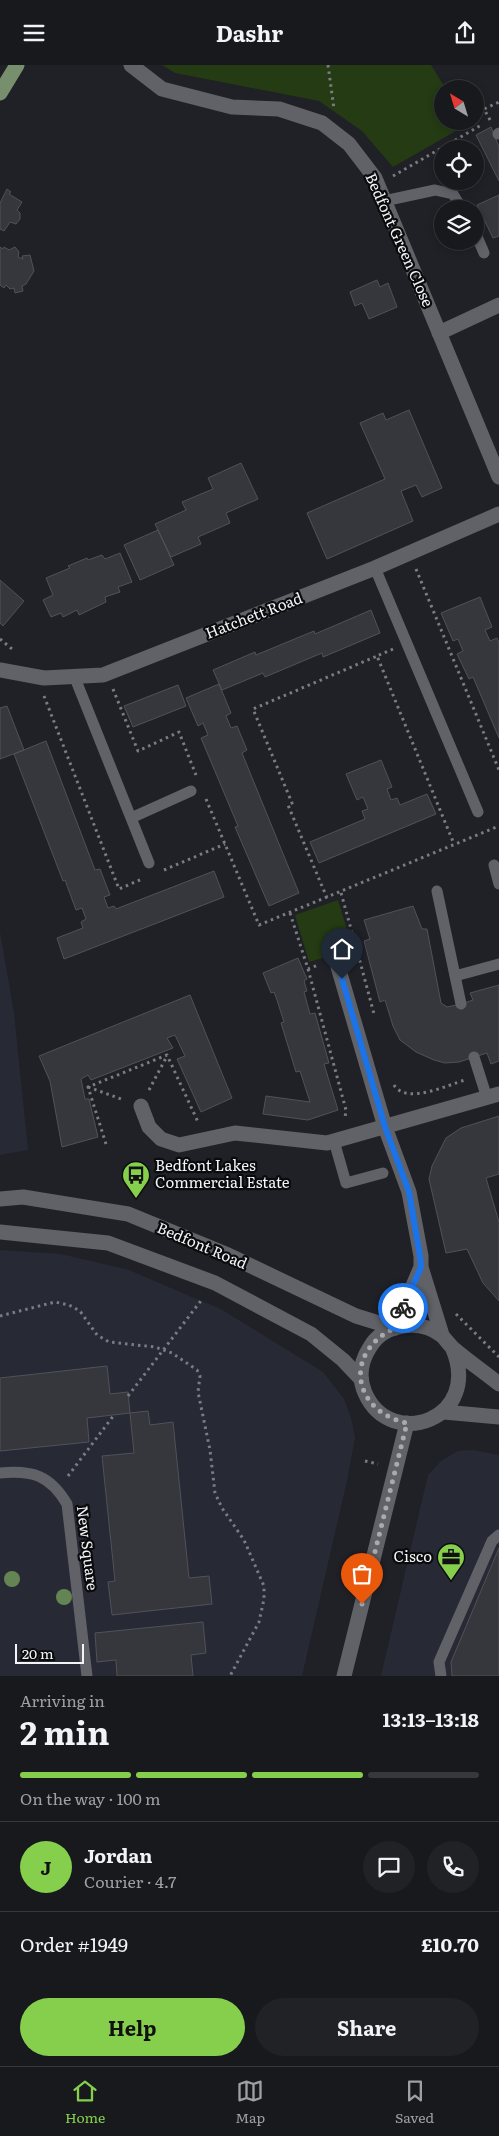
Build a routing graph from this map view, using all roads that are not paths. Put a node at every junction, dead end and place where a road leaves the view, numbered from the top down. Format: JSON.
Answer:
{"nodes":[{"id":1,"x":17,"y":65,"type":"edge"},
{"id":2,"x":131,"y":65,"type":"edge"},
{"id":3,"x":0,"y":93,"type":"edge"},
{"id":4,"x":457,"y":200,"type":"edge"},
{"id":5,"x":384,"y":201,"type":"junction"},
{"id":6,"x":483,"y":250,"type":"edge"},
{"id":7,"x":484,"y":253,"type":"dead end"},
{"id":8,"x":499,"y":305,"type":"edge"},
{"id":9,"x":439,"y":333,"type":"junction"},
{"id":10,"x":499,"y":477,"type":"edge"},
{"id":11,"x":499,"y":514,"type":"edge"},
{"id":12,"x":375,"y":568,"type":"junction"},
{"id":13,"x":0,"y":670,"type":"edge"},
{"id":14,"x":75,"y":678,"type":"junction"},
{"id":15,"x":191,"y":791,"type":"dead end"},
{"id":16,"x":478,"y":812,"type":"dead end"},
{"id":17,"x":131,"y":818,"type":"junction"},
{"id":18,"x":149,"y":863,"type":"dead end"},
{"id":19,"x":494,"y":865,"type":"dead end"},
{"id":20,"x":499,"y":884,"type":"edge"},
{"id":21,"x":438,"y":891,"type":"dead end"},
{"id":22,"x":336,"y":960,"type":"road end"},
{"id":23,"x":499,"y":963,"type":"edge"},
{"id":24,"x":455,"y":976,"type":"junction"},
{"id":25,"x":461,"y":1003,"type":"dead end"},
{"id":26,"x":474,"y":1057,"type":"dead end"},
{"id":27,"x":493,"y":1096,"type":"edge"},
{"id":28,"x":141,"y":1106,"type":"road end"},
{"id":29,"x":385,"y":1127,"type":"junction"},
{"id":30,"x":334,"y":1141,"type":"junction"},
{"id":31,"x":384,"y":1173,"type":"dead end"},
{"id":32,"x":0,"y":1199,"type":"edge"},
{"id":33,"x":0,"y":1232,"type":"edge"},
{"id":34,"x":421,"y":1267,"type":"junction"},
{"id":35,"x":395,"y":1328,"type":"junction"},
{"id":36,"x":447,"y":1341,"type":"junction"},
{"id":37,"x":361,"y":1379,"type":"junction"},
{"id":38,"x":499,"y":1384,"type":"edge"},
{"id":39,"x":444,"y":1411,"type":"junction"},
{"id":40,"x":499,"y":1417,"type":"edge"},
{"id":41,"x":407,"y":1423,"type":"junction"},
{"id":42,"x":0,"y":1473,"type":"edge"},
{"id":43,"x":499,"y":1535,"type":"edge"},
{"id":44,"x":87,"y":1676,"type":"edge"},
{"id":45,"x":344,"y":1676,"type":"edge"},
{"id":46,"x":441,"y":1676,"type":"edge"}],
"edges":[{"from":1,"to":3,"type":"main road"},
{"from":2,"to":5,"type":"street","name":"Bedfont Green Close"},
{"from":4,"to":5,"type":"lane"},
{"from":5,"to":9,"type":"street","name":"Bedfont Green Close"},
{"from":6,"to":7,"type":"lane"},
{"from":8,"to":9,"type":"street"},
{"from":9,"to":10,"type":"street","name":"Bedfont Green Close"},
{"from":11,"to":12,"type":"street","name":"Hatchett Road"},
{"from":12,"to":14,"type":"street","name":"Hatchett Road"},
{"from":12,"to":16,"type":"lane"},
{"from":13,"to":14,"type":"street","name":"Hatchett Road"},
{"from":14,"to":17,"type":"lane"},
{"from":15,"to":17,"type":"lane"},
{"from":17,"to":18,"type":"lane"},
{"from":19,"to":20,"type":"lane"},
{"from":21,"to":24,"type":"lane"},
{"from":22,"to":29,"type":"street"},
{"from":23,"to":24,"type":"lane"},
{"from":24,"to":25,"type":"lane"},
{"from":26,"to":27,"type":"lane"},
{"from":27,"to":29,"type":"street"},
{"from":28,"to":30,"type":"street"},
{"from":29,"to":30,"type":"street"},
{"from":29,"to":34,"type":"street"},
{"from":30,"to":31,"type":"lane"},
{"from":32,"to":35,"type":"street","name":"Bedfont Road"},
{"from":33,"to":37,"type":"street","name":"Bedfont Road"},
{"from":34,"to":35,"type":"street"},
{"from":34,"to":36,"type":"street"},
{"from":35,"to":36,"type":"street","name":"Bedfont Road"},
{"from":35,"to":37,"type":"street","name":"Bedfont Road"},
{"from":36,"to":38,"type":"street","name":"Bedfont Road"},
{"from":36,"to":39,"type":"street"},
{"from":37,"to":41,"type":"street","name":"Bedfont Road"},
{"from":39,"to":40,"type":"street"},
{"from":39,"to":41,"type":"street","name":"Bedfont Road"},
{"from":41,"to":45,"type":"street"},
{"from":42,"to":44,"type":"lane","name":"New Square"},
{"from":43,"to":46,"type":"lane"}]}
